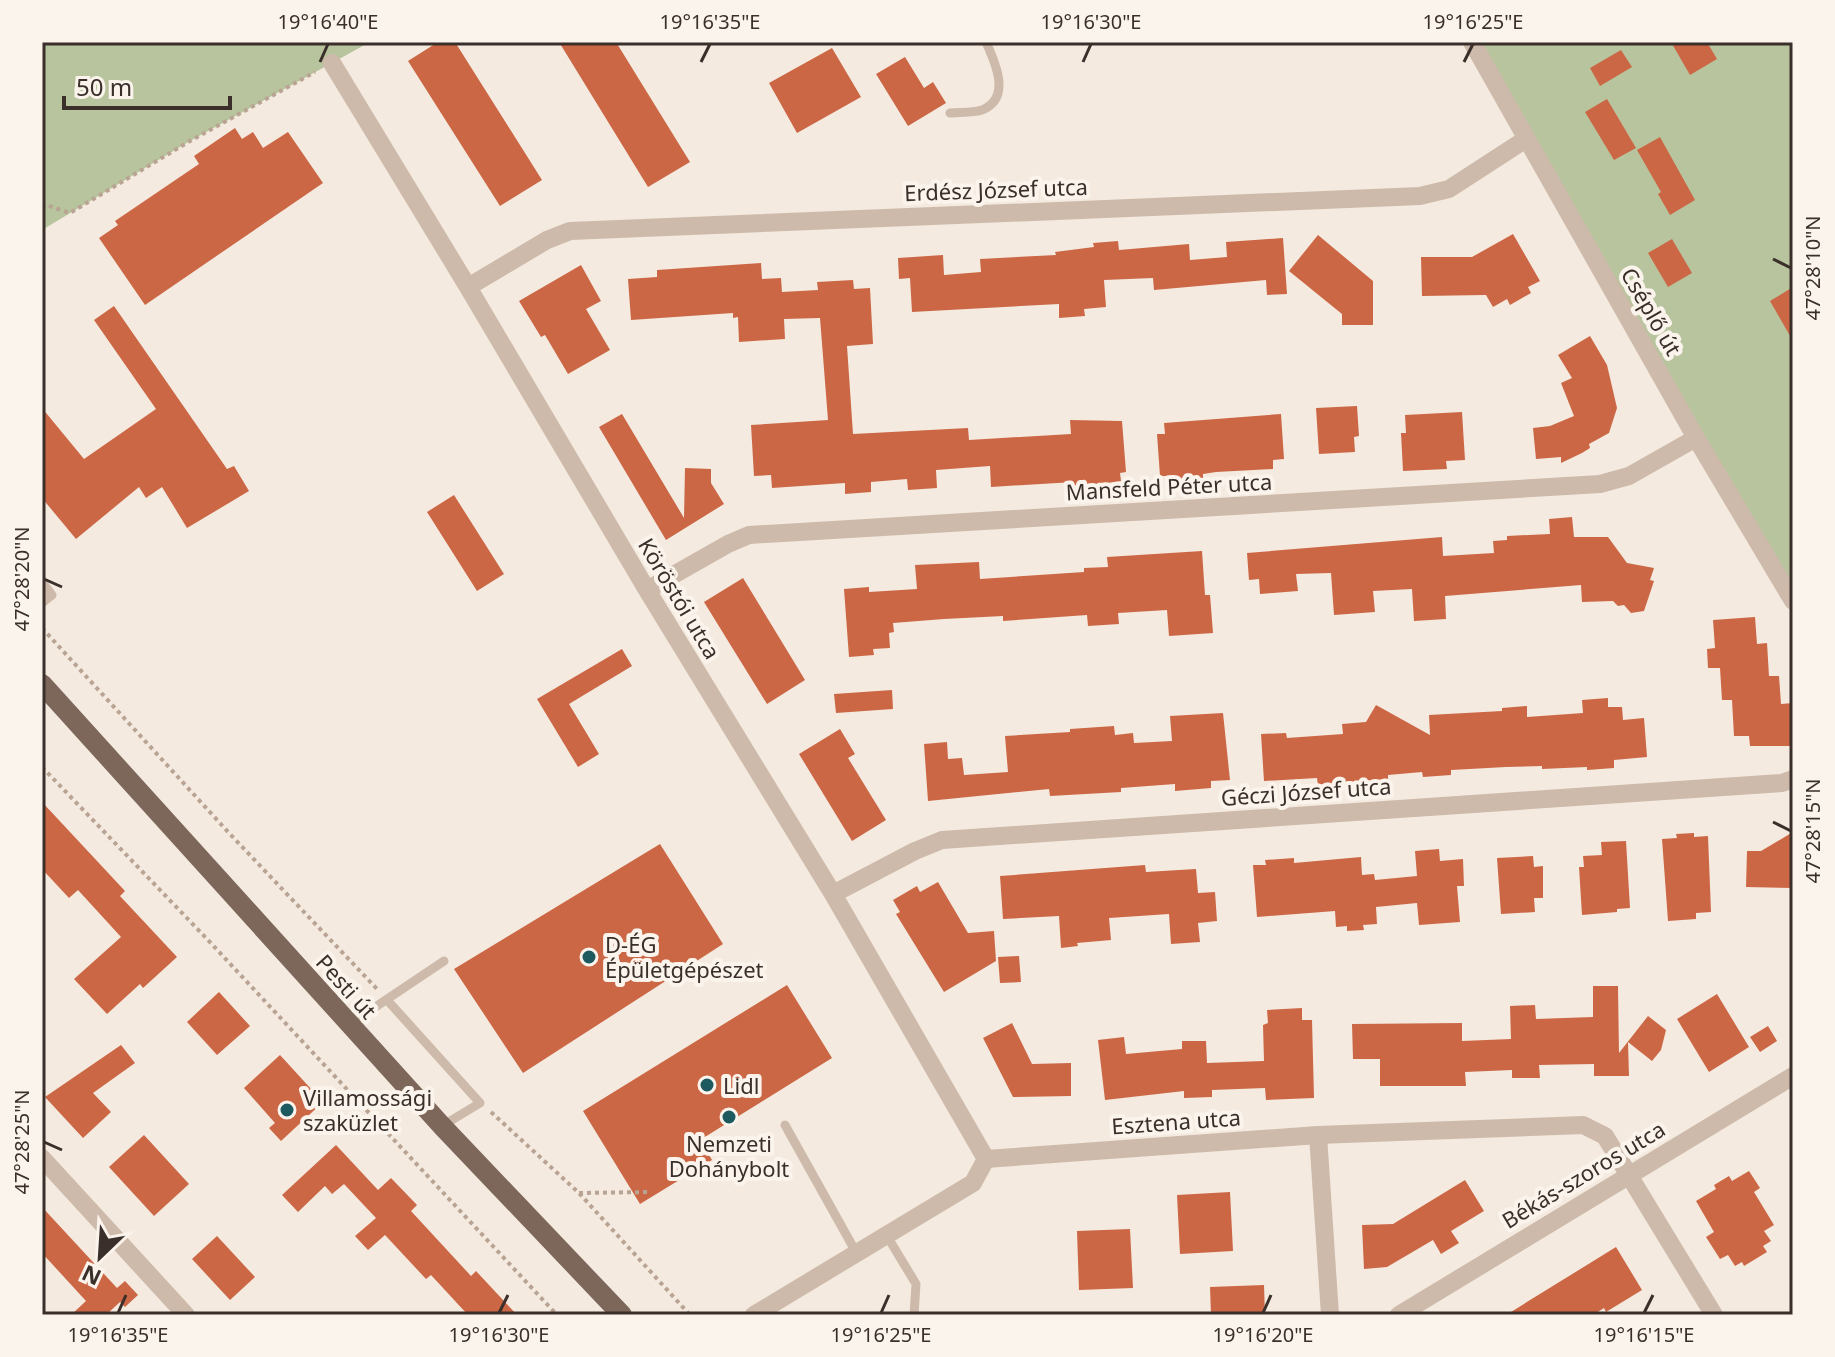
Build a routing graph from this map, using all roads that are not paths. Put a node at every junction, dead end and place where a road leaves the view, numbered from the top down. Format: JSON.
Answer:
{"nodes":[{"id":1,"x":986,"y":42,"type":"edge"},
{"id":2,"x":1472,"y":42,"type":"edge"},
{"id":3,"x":332,"y":63,"type":"road end"},
{"id":4,"x":950,"y":113,"type":"dead end"},
{"id":5,"x":1526,"y":139,"type":"junction"},
{"id":6,"x":468,"y":287,"type":"junction"},
{"id":7,"x":1696,"y":438,"type":"junction"},
{"id":8,"x":42,"y":582,"type":"edge"},
{"id":9,"x":647,"y":590,"type":"junction"},
{"id":10,"x":1793,"y":601,"type":"edge"},
{"id":11,"x":42,"y":603,"type":"edge"},
{"id":12,"x":42,"y":684,"type":"edge"},
{"id":13,"x":1793,"y":779,"type":"edge"},
{"id":14,"x":833,"y":894,"type":"junction"},
{"id":15,"x":444,"y":961,"type":"dead end"},
{"id":16,"x":388,"y":1001,"type":"junction"},
{"id":17,"x":350,"y":1024,"type":"junction"},
{"id":18,"x":1793,"y":1076,"type":"edge"},
{"id":19,"x":785,"y":1125,"type":"dead end"},
{"id":20,"x":442,"y":1126,"type":"junction"},
{"id":21,"x":1318,"y":1135,"type":"junction"},
{"id":22,"x":42,"y":1158,"type":"edge"},
{"id":23,"x":986,"y":1159,"type":"junction"},
{"id":24,"x":1627,"y":1175,"type":"junction"},
{"id":25,"x":887,"y":1236,"type":"junction"},
{"id":26,"x":857,"y":1254,"type":"junction"},
{"id":27,"x":762,"y":1313,"type":"edge"},
{"id":28,"x":186,"y":1315,"type":"edge"},
{"id":29,"x":622,"y":1315,"type":"edge"},
{"id":30,"x":914,"y":1315,"type":"edge"},
{"id":31,"x":1330,"y":1315,"type":"edge"},
{"id":32,"x":1399,"y":1315,"type":"edge"},
{"id":33,"x":1714,"y":1315,"type":"edge"}],
"edges":[{"from":1,"to":4,"type":"lane"},
{"from":2,"to":5,"type":"street","name":"Cséplő út"},
{"from":3,"to":6,"type":"street","name":"Köröstói utca"},
{"from":5,"to":6,"type":"street","name":"Erdész József utca"},
{"from":5,"to":7,"type":"street","name":"Cséplő út"},
{"from":6,"to":9,"type":"street","name":"Köröstói utca"},
{"from":7,"to":9,"type":"street","name":"Mansfeld Péter utca"},
{"from":7,"to":10,"type":"street","name":"Cséplő út"},
{"from":8,"to":11,"type":"lane"},
{"from":9,"to":14,"type":"street","name":"Köröstói utca"},
{"from":12,"to":17,"type":"main road","name":"Pesti út"},
{"from":13,"to":14,"type":"street","name":"Géczi József utca"},
{"from":14,"to":23,"type":"street","name":"Köröstói utca"},
{"from":15,"to":16,"type":"lane"},
{"from":16,"to":17,"type":"lane"},
{"from":16,"to":20,"type":"lane"},
{"from":17,"to":20,"type":"main road","name":"Pesti út"},
{"from":18,"to":24,"type":"street","name":"Békás-szoros utca"},
{"from":19,"to":26,"type":"lane"},
{"from":20,"to":29,"type":"main road","name":"Pesti út"},
{"from":21,"to":23,"type":"street","name":"Esztena utca"},
{"from":21,"to":24,"type":"street","name":"Esztena utca"},
{"from":21,"to":31,"type":"street"},
{"from":22,"to":28,"type":"street"},
{"from":23,"to":25,"type":"street"},
{"from":24,"to":32,"type":"street","name":"Békás-szoros utca"},
{"from":24,"to":33,"type":"street","name":"Esztena utca"},
{"from":25,"to":26,"type":"street"},
{"from":25,"to":30,"type":"lane"},
{"from":26,"to":27,"type":"street"}]}
